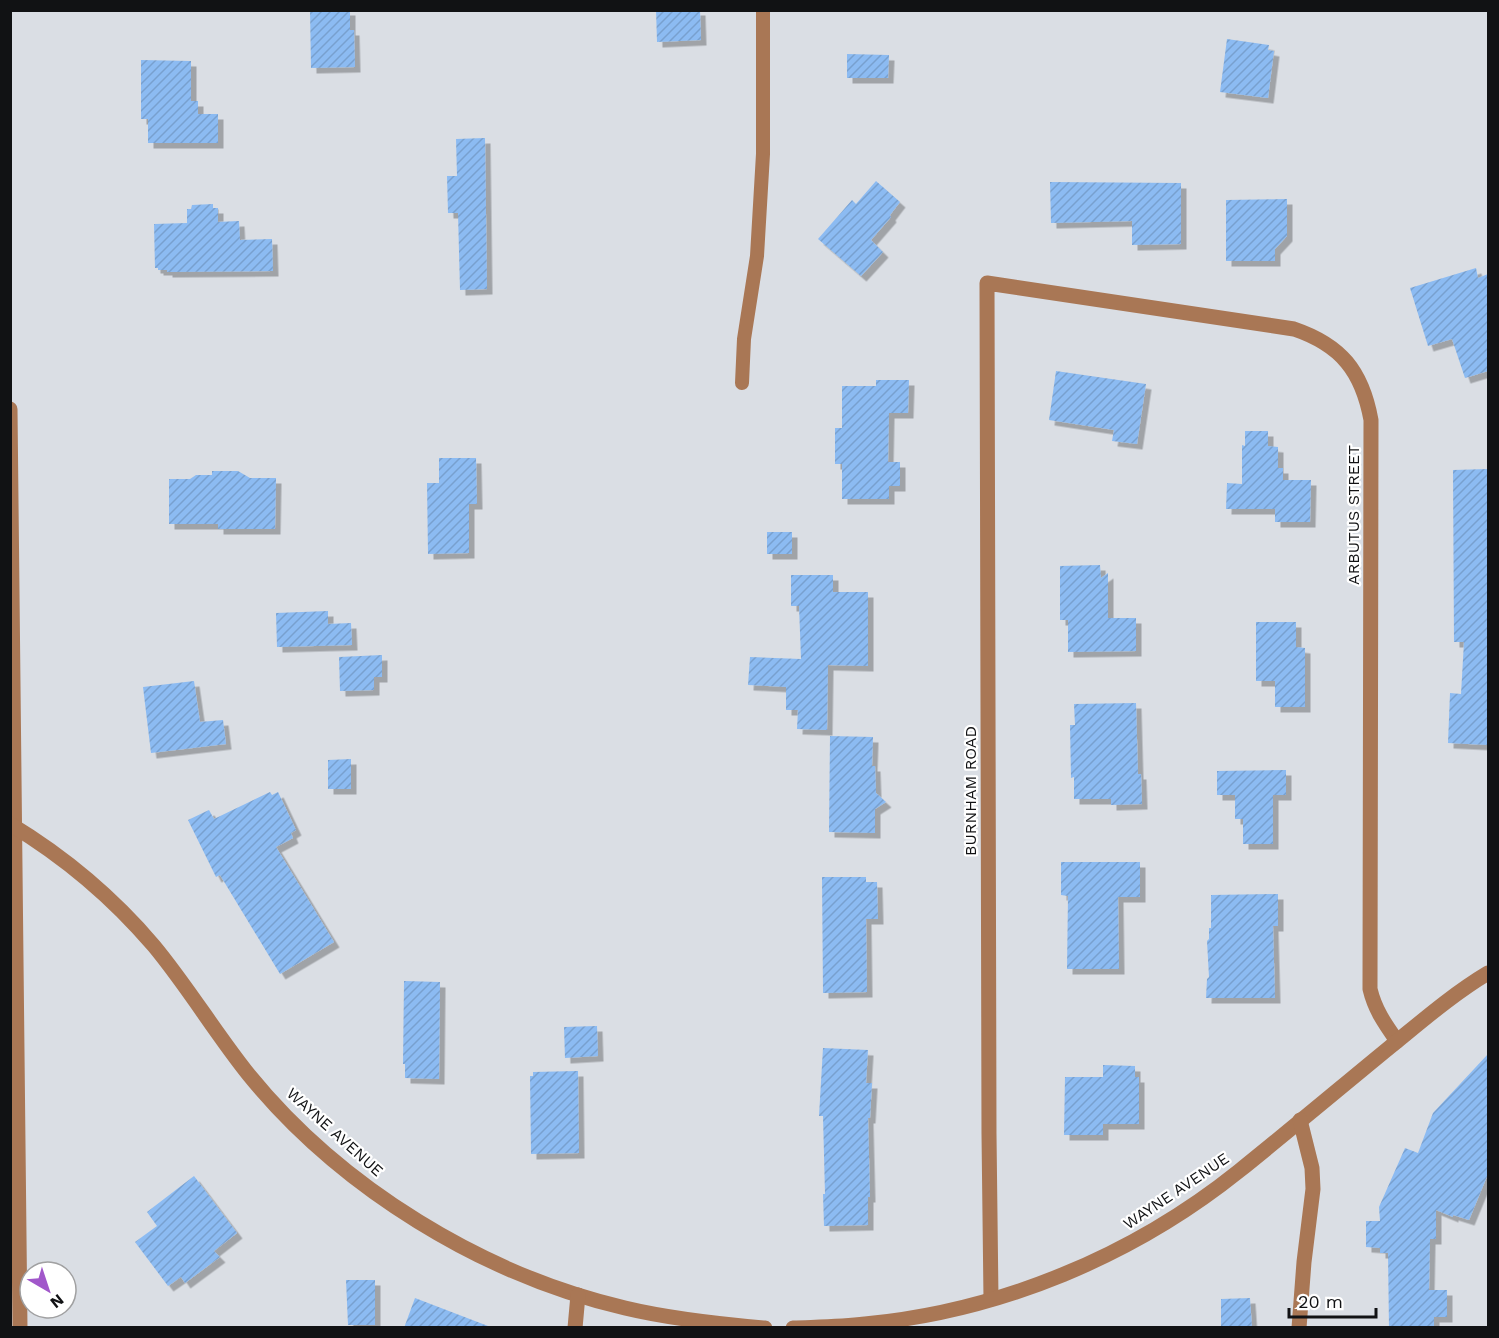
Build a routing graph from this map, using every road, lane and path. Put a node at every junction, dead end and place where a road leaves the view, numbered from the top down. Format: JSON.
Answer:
{"nodes":[{"id":1,"x":763,"y":10,"type":"edge"},
{"id":2,"x":987,"y":283,"type":"joint"},
{"id":3,"x":742,"y":383,"type":"dead end"},
{"id":4,"x":10,"y":409,"type":"edge"},
{"id":5,"x":12,"y":825,"type":"edge"},
{"id":6,"x":1488,"y":974,"type":"edge"},
{"id":7,"x":1397,"y":1041,"type":"junction"},
{"id":8,"x":1300,"y":1120,"type":"junction"},
{"id":9,"x":578,"y":1295,"type":"junction"},
{"id":10,"x":991,"y":1299,"type":"junction"},
{"id":11,"x":907,"y":1323,"type":"edge"},
{"id":12,"x":20,"y":1328,"type":"edge"},
{"id":13,"x":575,"y":1328,"type":"edge"},
{"id":14,"x":765,"y":1328,"type":"edge"},
{"id":15,"x":793,"y":1328,"type":"edge"},
{"id":16,"x":1299,"y":1328,"type":"edge"}],
"edges":[{"from":1,"to":3,"type":"lane"},
{"from":2,"to":7,"type":"street","name":"ARBUTUS STREET"},
{"from":2,"to":10,"type":"street","name":"BURNHAM ROAD"},
{"from":4,"to":5,"type":"street"},
{"from":5,"to":9,"type":"street","name":"WAYNE AVENUE"},
{"from":5,"to":12,"type":"street"},
{"from":6,"to":7,"type":"street","name":"WAYNE AVENUE"},
{"from":7,"to":8,"type":"street","name":"WAYNE AVENUE"},
{"from":8,"to":10,"type":"street","name":"WAYNE AVENUE"},
{"from":8,"to":16,"type":"street"},
{"from":9,"to":13,"type":"street"},
{"from":9,"to":14,"type":"street","name":"WAYNE AVENUE"},
{"from":10,"to":11,"type":"street","name":"WAYNE AVENUE"},
{"from":11,"to":15,"type":"street","name":"WAYNE AVENUE"}]}
